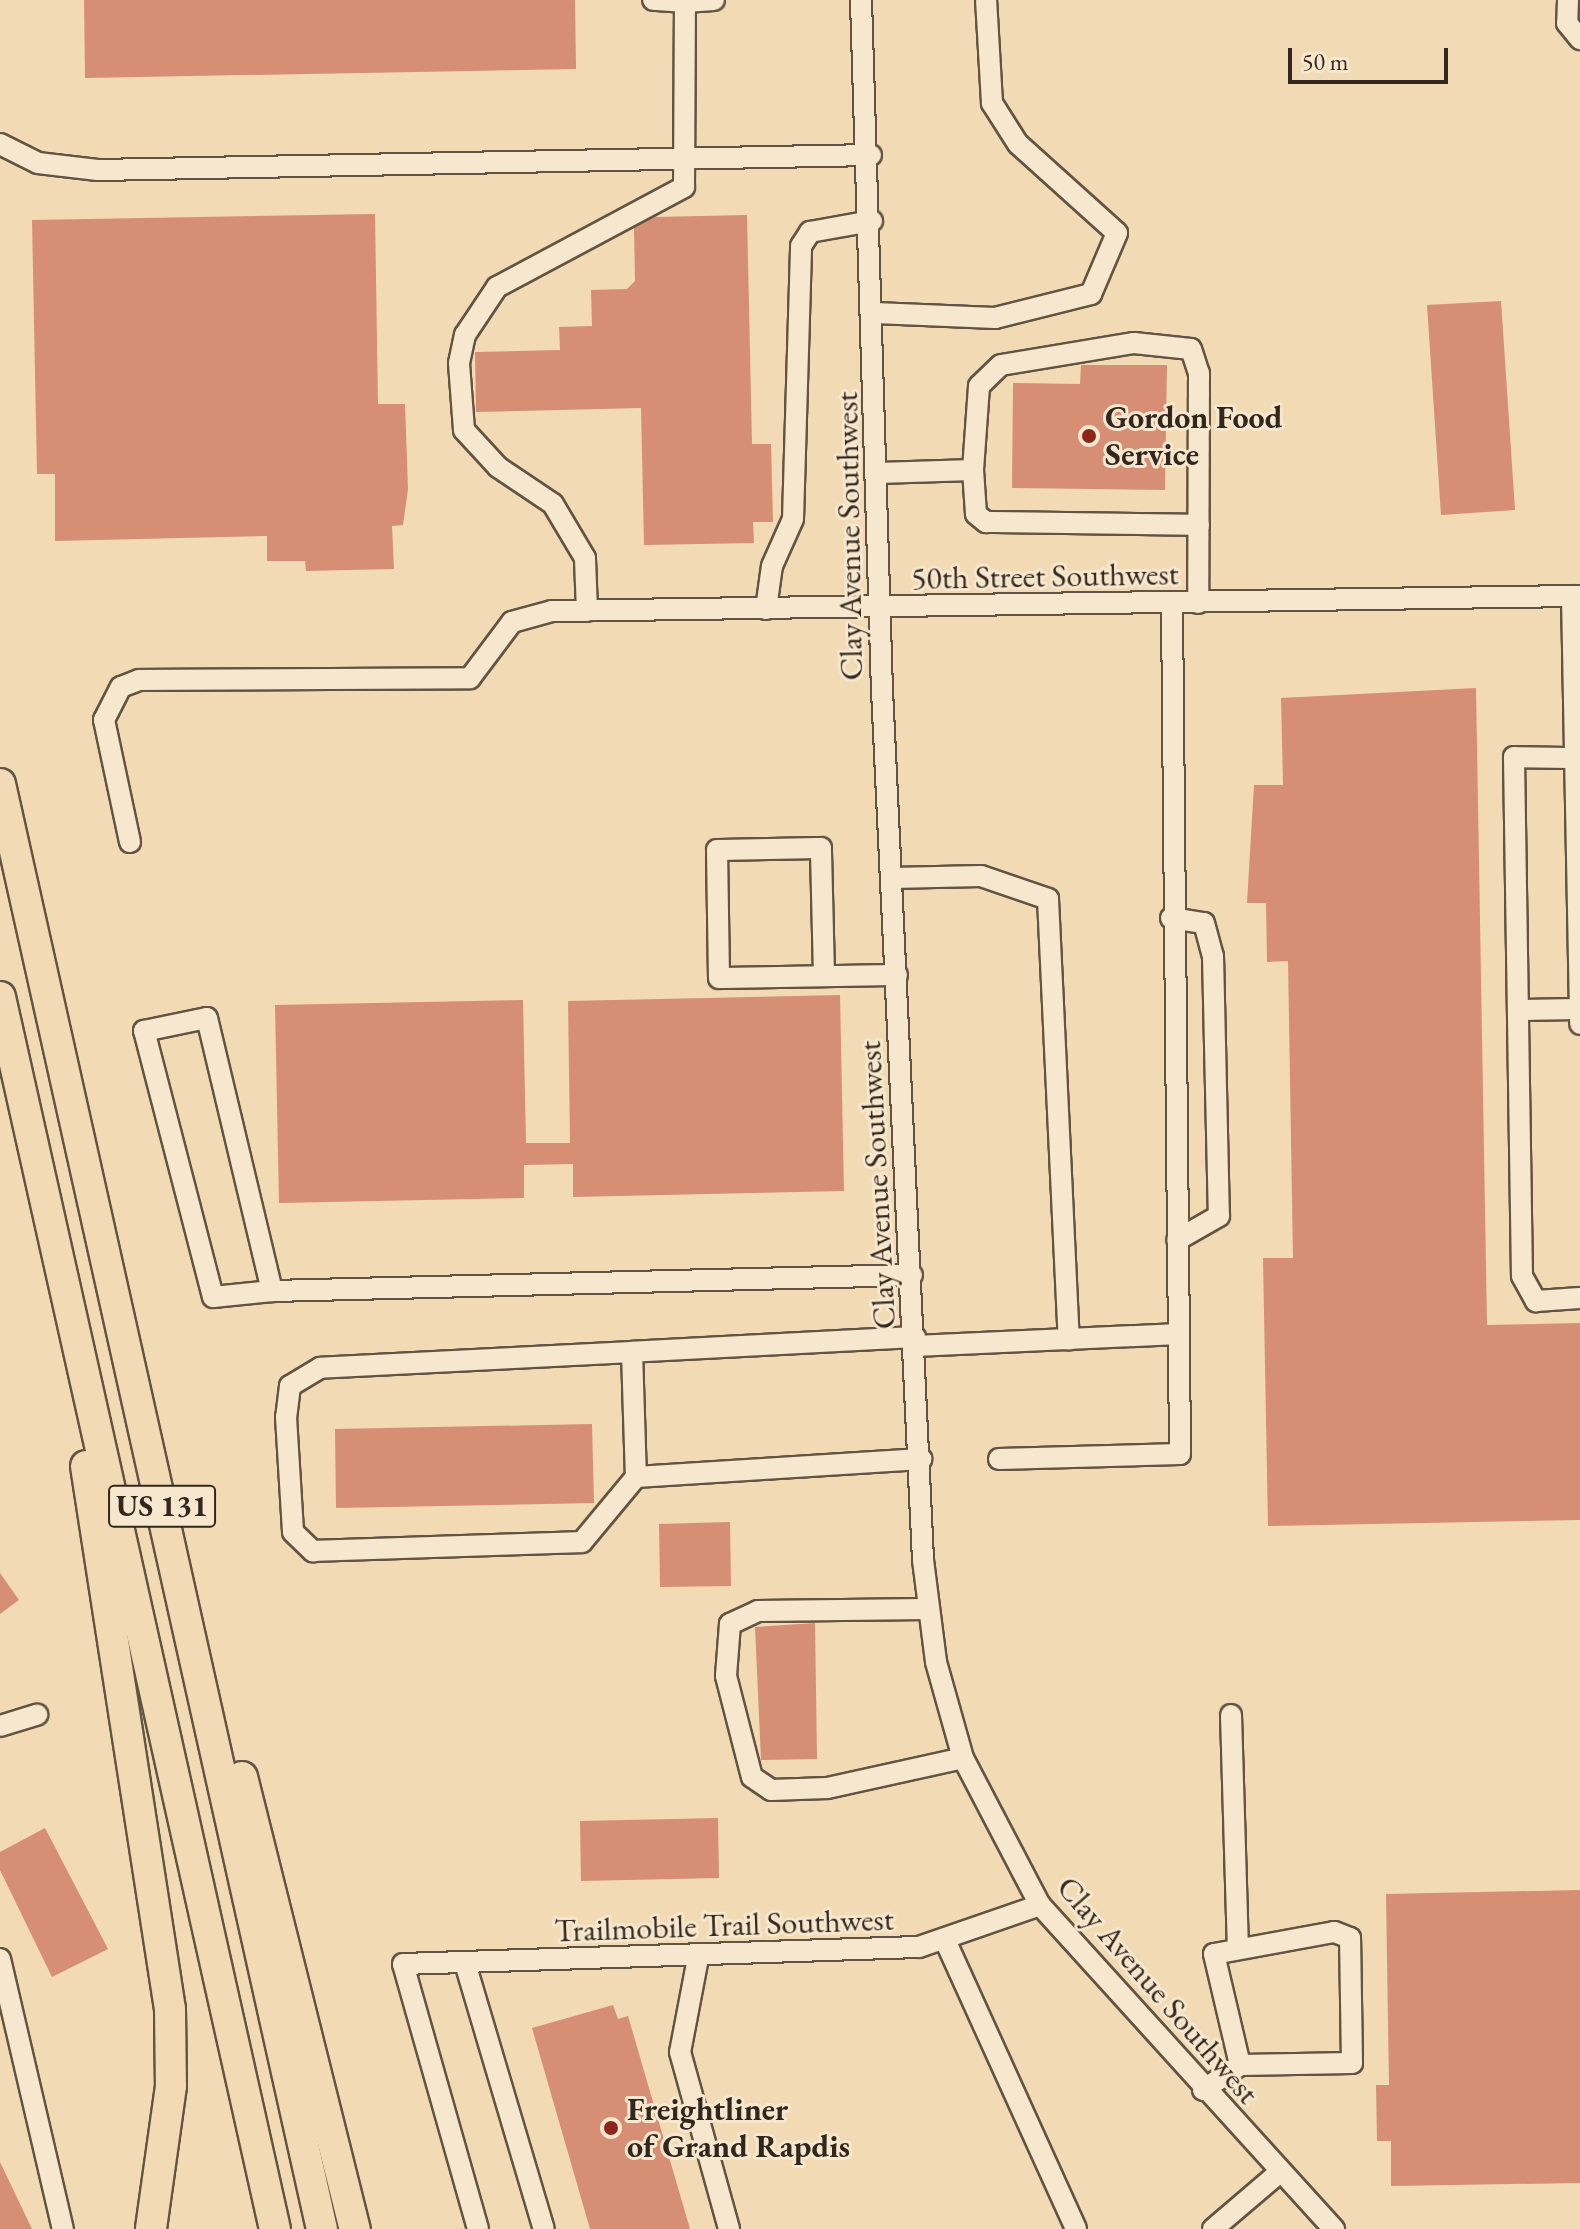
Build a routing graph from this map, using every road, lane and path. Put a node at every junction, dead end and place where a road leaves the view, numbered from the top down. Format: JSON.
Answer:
{"nodes":[{"id":1,"x":653,"y":0,"type":"edge"},
{"id":2,"x":714,"y":0,"type":"edge"},
{"id":3,"x":861,"y":0,"type":"edge"},
{"id":4,"x":986,"y":0,"type":"edge"},
{"id":5,"x":1568,"y":0,"type":"edge"},
{"id":6,"x":685,"y":2,"type":"edge"},
{"id":7,"x":1580,"y":39,"type":"edge"},
{"id":8,"x":0,"y":144,"type":"edge"},
{"id":9,"x":871,"y":155,"type":"junction"},
{"id":10,"x":686,"y":159,"type":"junction"},
{"id":11,"x":872,"y":221,"type":"junction"},
{"id":12,"x":875,"y":313,"type":"junction"},
{"id":13,"x":973,"y":470,"type":"junction"},
{"id":14,"x":878,"y":473,"type":"junction"},
{"id":15,"x":1199,"y":525,"type":"junction"},
{"id":16,"x":1576,"y":596,"type":"edge"},
{"id":17,"x":1172,"y":603,"type":"junction"},
{"id":18,"x":1198,"y":603,"type":"junction"},
{"id":19,"x":766,"y":609,"type":"junction"},
{"id":20,"x":881,"y":609,"type":"junction"},
{"id":21,"x":587,"y":611,"type":"junction"},
{"id":22,"x":1575,"y":758,"type":"junction"},
{"id":23,"x":0,"y":784,"type":"edge"},
{"id":24,"x":130,"y":842,"type":"dead end"},
{"id":25,"x":892,"y":878,"type":"junction"},
{"id":26,"x":1171,"y":918,"type":"junction"},
{"id":27,"x":824,"y":975,"type":"junction"},
{"id":28,"x":897,"y":975,"type":"junction"},
{"id":29,"x":0,"y":997,"type":"edge"},
{"id":30,"x":1580,"y":1009,"type":"edge"},
{"id":31,"x":1518,"y":1010,"type":"junction"},
{"id":32,"x":1580,"y":1024,"type":"edge"},
{"id":33,"x":44,"y":1196,"type":"junction"},
{"id":34,"x":1177,"y":1240,"type":"junction"},
{"id":35,"x":912,"y":1275,"type":"junction"},
{"id":36,"x":272,"y":1291,"type":"junction"},
{"id":37,"x":1580,"y":1298,"type":"edge"},
{"id":38,"x":1179,"y":1334,"type":"junction"},
{"id":39,"x":1069,"y":1339,"type":"junction"},
{"id":40,"x":915,"y":1342,"type":"junction"},
{"id":41,"x":632,"y":1352,"type":"junction"},
{"id":42,"x":921,"y":1459,"type":"junction"},
{"id":43,"x":999,"y":1459,"type":"dead end"},
{"id":44,"x":636,"y":1477,"type":"junction"},
{"id":45,"x":159,"y":1492,"type":"junction"},
{"id":46,"x":926,"y":1609,"type":"junction"},
{"id":47,"x":37,"y":1715,"type":"dead end"},
{"id":48,"x":1231,"y":1715,"type":"dead end"},
{"id":49,"x":0,"y":1726,"type":"edge"},
{"id":50,"x":963,"y":1758,"type":"junction"},
{"id":51,"x":1040,"y":1905,"type":"junction"},
{"id":52,"x":945,"y":1940,"type":"junction"},
{"id":53,"x":1238,"y":1946,"type":"junction"},
{"id":54,"x":698,"y":1958,"type":"junction"},
{"id":55,"x":0,"y":1959,"type":"edge"},
{"id":56,"x":465,"y":1963,"type":"junction"},
{"id":57,"x":1240,"y":2065,"type":"junction"},
{"id":58,"x":1203,"y":2090,"type":"junction"},
{"id":59,"x":1280,"y":2172,"type":"junction"},
{"id":60,"x":63,"y":2229,"type":"edge"},
{"id":61,"x":151,"y":2229,"type":"edge"},
{"id":62,"x":275,"y":2229,"type":"edge"},
{"id":63,"x":322,"y":2229,"type":"edge"},
{"id":64,"x":355,"y":2229,"type":"edge"},
{"id":65,"x":478,"y":2229,"type":"edge"},
{"id":66,"x":544,"y":2229,"type":"edge"},
{"id":67,"x":729,"y":2229,"type":"edge"},
{"id":68,"x":1076,"y":2229,"type":"edge"},
{"id":69,"x":1213,"y":2229,"type":"edge"},
{"id":70,"x":1334,"y":2229,"type":"edge"}],
"edges":[{"from":1,"to":6,"type":"street"},
{"from":2,"to":6,"type":"street"},
{"from":3,"to":9,"type":"street","name":"Clay Avenue Southwest"},
{"from":4,"to":12,"type":"street"},
{"from":5,"to":7,"type":"street"},
{"from":6,"to":10,"type":"street"},
{"from":8,"to":10,"type":"street"},
{"from":9,"to":10,"type":"street"},
{"from":9,"to":11,"type":"street","name":"Clay Avenue Southwest"},
{"from":10,"to":21,"type":"street"},
{"from":11,"to":12,"type":"street","name":"Clay Avenue Southwest"},
{"from":11,"to":19,"type":"street"},
{"from":12,"to":14,"type":"street","name":"Clay Avenue Southwest"},
{"from":13,"to":14,"type":"street"},
{"from":13,"to":15,"type":"street"},
{"from":13,"to":15,"type":"street"},
{"from":14,"to":20,"type":"street","name":"Clay Avenue Southwest"},
{"from":15,"to":18,"type":"street"},
{"from":16,"to":18,"type":"street","name":"50th Street Southwest"},
{"from":16,"to":22,"type":"street"},
{"from":17,"to":18,"type":"street","name":"50th Street Southwest"},
{"from":17,"to":20,"type":"street","name":"50th Street Southwest"},
{"from":17,"to":26,"type":"street"},
{"from":19,"to":20,"type":"street","name":"50th Street Southwest"},
{"from":19,"to":21,"type":"street","name":"50th Street Southwest"},
{"from":20,"to":25,"type":"street","name":"Clay Avenue Southwest"},
{"from":21,"to":24,"type":"street","name":"50th Street Southwest"},
{"from":22,"to":30,"type":"street"},
{"from":22,"to":31,"type":"street"},
{"from":23,"to":45,"type":"highway","number":"US 131"},
{"from":25,"to":28,"type":"street","name":"Clay Avenue Southwest"},
{"from":25,"to":39,"type":"street"},
{"from":26,"to":34,"type":"street"},
{"from":26,"to":34,"type":"street"},
{"from":27,"to":27,"type":"street"},
{"from":27,"to":28,"type":"street"},
{"from":28,"to":35,"type":"street","name":"Clay Avenue Southwest"},
{"from":29,"to":33,"type":"highway","number":"US 131"},
{"from":30,"to":31,"type":"street"},
{"from":30,"to":32,"type":"street"},
{"from":31,"to":37,"type":"street"},
{"from":33,"to":61,"type":"highway"},
{"from":33,"to":62,"type":"highway","number":"US 131"},
{"from":34,"to":38,"type":"street"},
{"from":35,"to":36,"type":"street"},
{"from":35,"to":40,"type":"street","name":"Clay Avenue Southwest"},
{"from":36,"to":36,"type":"street"},
{"from":38,"to":39,"type":"street"},
{"from":38,"to":43,"type":"street"},
{"from":39,"to":40,"type":"street"},
{"from":40,"to":41,"type":"street"},
{"from":40,"to":42,"type":"street","name":"Clay Avenue Southwest"},
{"from":41,"to":44,"type":"street"},
{"from":41,"to":44,"type":"street"},
{"from":42,"to":44,"type":"street"},
{"from":42,"to":46,"type":"street","name":"Clay Avenue Southwest"},
{"from":45,"to":63,"type":"highway","number":"US 131"},
{"from":45,"to":64,"type":"highway"},
{"from":46,"to":50,"type":"street","name":"Clay Avenue Southwest"},
{"from":46,"to":50,"type":"street"},
{"from":47,"to":49,"type":"street"},
{"from":48,"to":53,"type":"street"},
{"from":50,"to":51,"type":"street","name":"Clay Avenue Southwest"},
{"from":51,"to":52,"type":"street","name":"Trailmobile Trail Southwest"},
{"from":51,"to":58,"type":"street","name":"Clay Avenue Southwest"},
{"from":52,"to":54,"type":"street","name":"Trailmobile Trail Southwest"},
{"from":52,"to":68,"type":"street"},
{"from":53,"to":57,"type":"street"},
{"from":53,"to":57,"type":"street"},
{"from":54,"to":56,"type":"street","name":"Trailmobile Trail Southwest"},
{"from":54,"to":67,"type":"street"},
{"from":55,"to":60,"type":"street"},
{"from":56,"to":65,"type":"street","name":"Trailmobile Trail Southwest"},
{"from":56,"to":66,"type":"street"},
{"from":57,"to":58,"type":"street"},
{"from":58,"to":59,"type":"street","name":"Clay Avenue Southwest"},
{"from":59,"to":69,"type":"street"},
{"from":59,"to":70,"type":"street","name":"Clay Avenue Southwest"}]}
